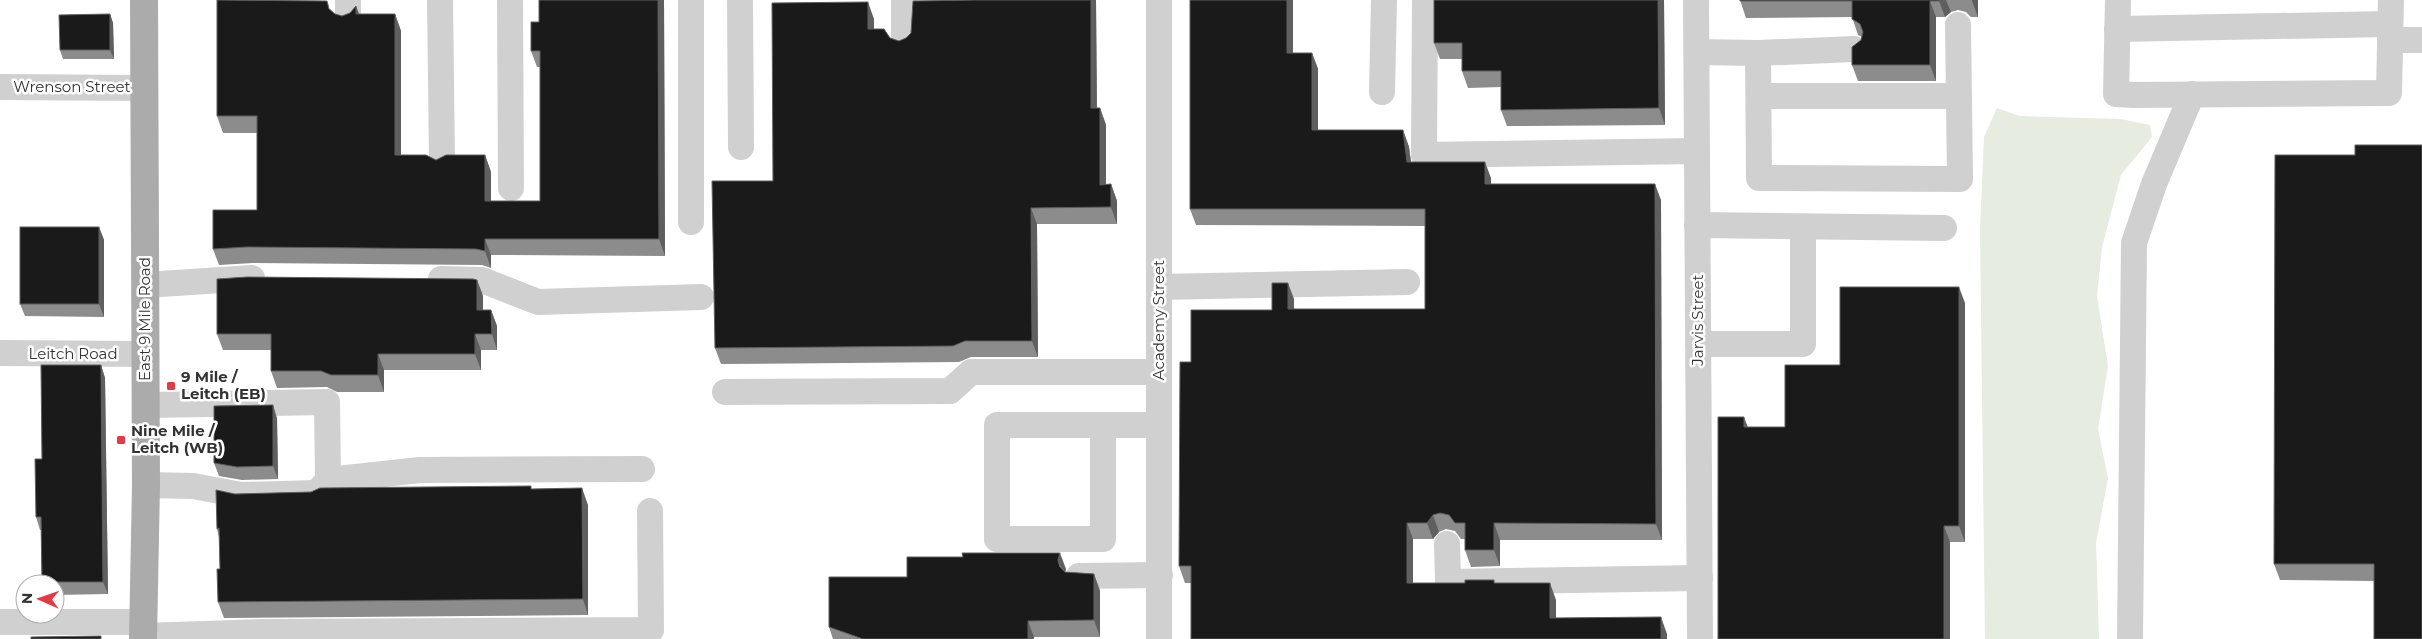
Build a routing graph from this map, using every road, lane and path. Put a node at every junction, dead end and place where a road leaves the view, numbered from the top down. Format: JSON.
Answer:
{"nodes":[{"id":1,"x":144,"y":0,"type":"edge"},
{"id":2,"x":440,"y":0,"type":"edge"},
{"id":3,"x":510,"y":0,"type":"edge"},
{"id":4,"x":691,"y":0,"type":"edge"},
{"id":5,"x":740,"y":0,"type":"edge"},
{"id":6,"x":904,"y":0,"type":"edge"},
{"id":7,"x":1159,"y":0,"type":"edge"},
{"id":8,"x":1384,"y":0,"type":"edge"},
{"id":9,"x":1425,"y":0,"type":"edge"},
{"id":10,"x":1696,"y":0,"type":"edge"},
{"id":11,"x":2118,"y":0,"type":"edge"},
{"id":12,"x":2391,"y":21,"type":"edge"},
{"id":13,"x":1958,"y":25,"type":"dead end"},
{"id":14,"x":2118,"y":30,"type":"junction"},
{"id":15,"x":2422,"y":40,"type":"edge"},
{"id":16,"x":904,"y":42,"type":"edge"},
{"id":17,"x":1854,"y":49,"type":"edge"},
{"id":18,"x":1697,"y":52,"type":"junction"},
{"id":19,"x":1758,"y":53,"type":"junction"},
{"id":20,"x":0,"y":87,"type":"edge"},
{"id":21,"x":144,"y":88,"type":"junction"},
{"id":22,"x":1382,"y":92,"type":"dead end"},
{"id":23,"x":2192,"y":94,"type":"junction"},
{"id":24,"x":1759,"y":96,"type":"junction"},
{"id":25,"x":1959,"y":96,"type":"junction"},
{"id":26,"x":741,"y":147,"type":"dead end"},
{"id":27,"x":1697,"y":151,"type":"junction"},
{"id":28,"x":442,"y":161,"type":"edge"},
{"id":29,"x":511,"y":188,"type":"dead end"},
{"id":30,"x":691,"y":222,"type":"dead end"},
{"id":31,"x":1697,"y":225,"type":"junction"},
{"id":32,"x":1803,"y":227,"type":"junction"},
{"id":33,"x":1944,"y":228,"type":"dead end"},
{"id":34,"x":273,"y":278,"type":"edge"},
{"id":35,"x":413,"y":279,"type":"edge"},
{"id":36,"x":1407,"y":282,"type":"dead end"},
{"id":37,"x":145,"y":285,"type":"junction"},
{"id":38,"x":1159,"y":287,"type":"junction"},
{"id":39,"x":701,"y":297,"type":"dead end"},
{"id":40,"x":1698,"y":344,"type":"junction"},
{"id":41,"x":0,"y":353,"type":"edge"},
{"id":42,"x":145,"y":354,"type":"junction"},
{"id":43,"x":1159,"y":372,"type":"junction"},
{"id":44,"x":724,"y":392,"type":"dead end"},
{"id":45,"x":145,"y":405,"type":"junction"},
{"id":46,"x":1103,"y":425,"type":"junction"},
{"id":47,"x":1159,"y":425,"type":"junction"},
{"id":48,"x":642,"y":469,"type":"dead end"},
{"id":49,"x":328,"y":480,"type":"junction"},
{"id":50,"x":146,"y":485,"type":"junction"},
{"id":51,"x":650,"y":511,"type":"dead end"},
{"id":52,"x":1446,"y":544,"type":"dead end"},
{"id":53,"x":1160,"y":575,"type":"junction"},
{"id":54,"x":1079,"y":576,"type":"edge"},
{"id":55,"x":1700,"y":578,"type":"junction"},
{"id":56,"x":0,"y":622,"type":"edge"},
{"id":57,"x":143,"y":632,"type":"edge"},
{"id":58,"x":1159,"y":639,"type":"edge"},
{"id":59,"x":1700,"y":639,"type":"edge"},
{"id":60,"x":2130,"y":639,"type":"edge"}],
"edges":[{"from":1,"to":21,"type":"main road","name":"East 9 Mile Road"},
{"from":2,"to":28,"type":"street"},
{"from":3,"to":29,"type":"street"},
{"from":4,"to":30,"type":"street"},
{"from":5,"to":26,"type":"street"},
{"from":6,"to":16,"type":"street"},
{"from":7,"to":38,"type":"street","name":"Academy Street"},
{"from":8,"to":22,"type":"street"},
{"from":9,"to":27,"type":"street"},
{"from":10,"to":18,"type":"street","name":"Jarvis Street"},
{"from":11,"to":14,"type":"street"},
{"from":12,"to":14,"type":"street"},
{"from":12,"to":15,"type":"street"},
{"from":12,"to":23,"type":"street"},
{"from":13,"to":25,"type":"street"},
{"from":14,"to":23,"type":"street"},
{"from":17,"to":19,"type":"street"},
{"from":18,"to":19,"type":"street"},
{"from":18,"to":27,"type":"street","name":"Jarvis Street"},
{"from":19,"to":24,"type":"street"},
{"from":20,"to":21,"type":"street","name":"Wrenson Street"},
{"from":21,"to":37,"type":"main road","name":"East 9 Mile Road"},
{"from":23,"to":60,"type":"street"},
{"from":24,"to":25,"type":"street"},
{"from":24,"to":25,"type":"street"},
{"from":27,"to":31,"type":"street","name":"Jarvis Street"},
{"from":31,"to":32,"type":"street"},
{"from":31,"to":40,"type":"street","name":"Jarvis Street"},
{"from":32,"to":33,"type":"street"},
{"from":32,"to":40,"type":"street"},
{"from":34,"to":37,"type":"street"},
{"from":35,"to":39,"type":"street"},
{"from":36,"to":38,"type":"street"},
{"from":37,"to":42,"type":"main road","name":"East 9 Mile Road"},
{"from":38,"to":43,"type":"street","name":"Academy Street"},
{"from":40,"to":55,"type":"street","name":"Jarvis Street"},
{"from":41,"to":42,"type":"street","name":"Leitch Road"},
{"from":42,"to":45,"type":"main road","name":"East 9 Mile Road"},
{"from":43,"to":44,"type":"street"},
{"from":43,"to":47,"type":"street","name":"Academy Street"},
{"from":45,"to":49,"type":"street"},
{"from":45,"to":50,"type":"main road","name":"East 9 Mile Road"},
{"from":46,"to":46,"type":"street"},
{"from":46,"to":47,"type":"street"},
{"from":47,"to":53,"type":"street","name":"Academy Street"},
{"from":48,"to":49,"type":"street"},
{"from":49,"to":50,"type":"street"},
{"from":50,"to":57,"type":"main road","name":"East 9 Mile Road"},
{"from":51,"to":57,"type":"street"},
{"from":52,"to":55,"type":"street"},
{"from":53,"to":54,"type":"street"},
{"from":53,"to":58,"type":"street","name":"Academy Street"},
{"from":55,"to":59,"type":"street","name":"Jarvis Street"},
{"from":56,"to":57,"type":"street"}]}
